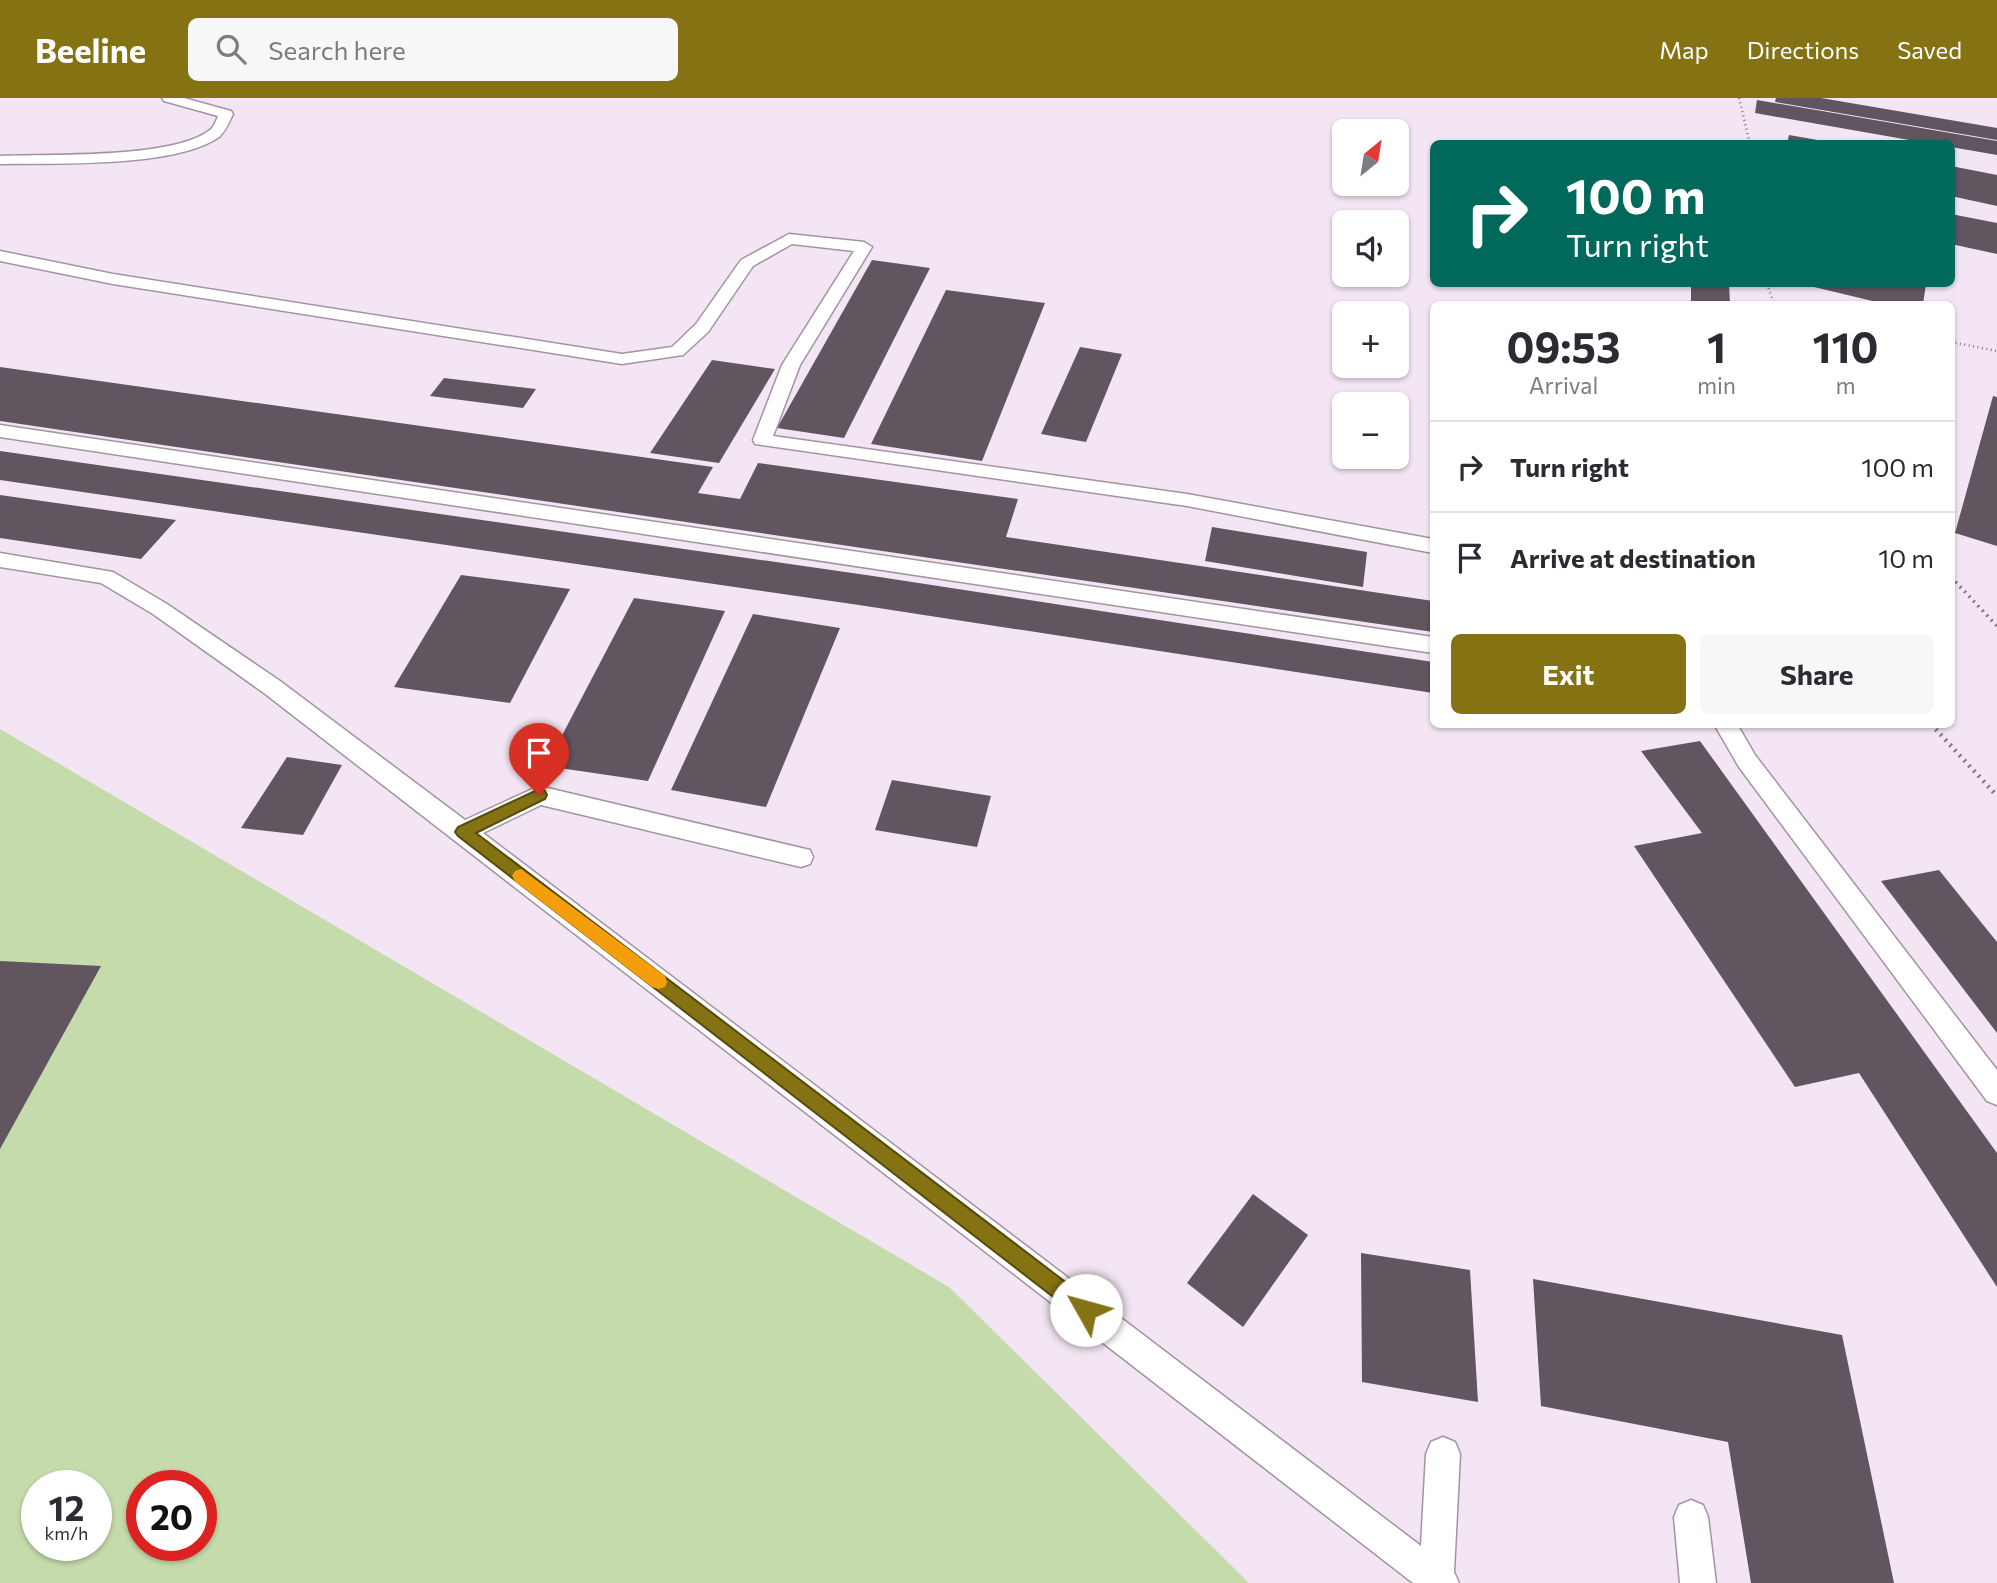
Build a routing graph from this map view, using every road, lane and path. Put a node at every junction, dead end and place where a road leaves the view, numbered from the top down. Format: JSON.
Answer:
{"nodes":[{"id":1,"x":169,"y":98,"type":"edge"},
{"id":2,"x":1739,"y":98,"type":"edge"},
{"id":3,"x":1749,"y":140,"type":"edge"},
{"id":4,"x":0,"y":160,"type":"edge"},
{"id":5,"x":0,"y":256,"type":"edge"},
{"id":6,"x":1955,"y":343,"type":"edge"},
{"id":7,"x":1997,"y":351,"type":"edge"},
{"id":8,"x":0,"y":432,"type":"edge"},
{"id":9,"x":1430,"y":545,"type":"edge"},
{"id":10,"x":0,"y":560,"type":"edge"},
{"id":11,"x":1955,"y":581,"type":"edge"},
{"id":12,"x":1997,"y":626,"type":"edge"},
{"id":13,"x":1430,"y":645,"type":"edge"},
{"id":14,"x":1728,"y":728,"type":"edge"},
{"id":15,"x":1935,"y":728,"type":"edge"},
{"id":16,"x":1997,"y":796,"type":"edge"},
{"id":17,"x":463,"y":832,"type":"junction"},
{"id":18,"x":801,"y":857,"type":"dead end"},
{"id":19,"x":1997,"y":1092,"type":"edge"},
{"id":20,"x":1443,"y":1454,"type":"dead end"},
{"id":21,"x":1690,"y":1517,"type":"dead end"},
{"id":22,"x":1439,"y":1581,"type":"edge"},
{"id":23,"x":1698,"y":1583,"type":"edge"}],
"edges":[{"from":1,"to":4,"type":"lane"},
{"from":2,"to":3,"type":"path"},
{"from":5,"to":9,"type":"lane"},
{"from":6,"to":7,"type":"path"},
{"from":8,"to":13,"type":"lane"},
{"from":10,"to":17,"type":"lane"},
{"from":11,"to":12,"type":"path"},
{"from":14,"to":19,"type":"lane"},
{"from":15,"to":16,"type":"path"},
{"from":17,"to":18,"type":"lane"},
{"from":17,"to":22,"type":"lane"},
{"from":20,"to":22,"type":"lane"},
{"from":21,"to":23,"type":"lane"}]}
